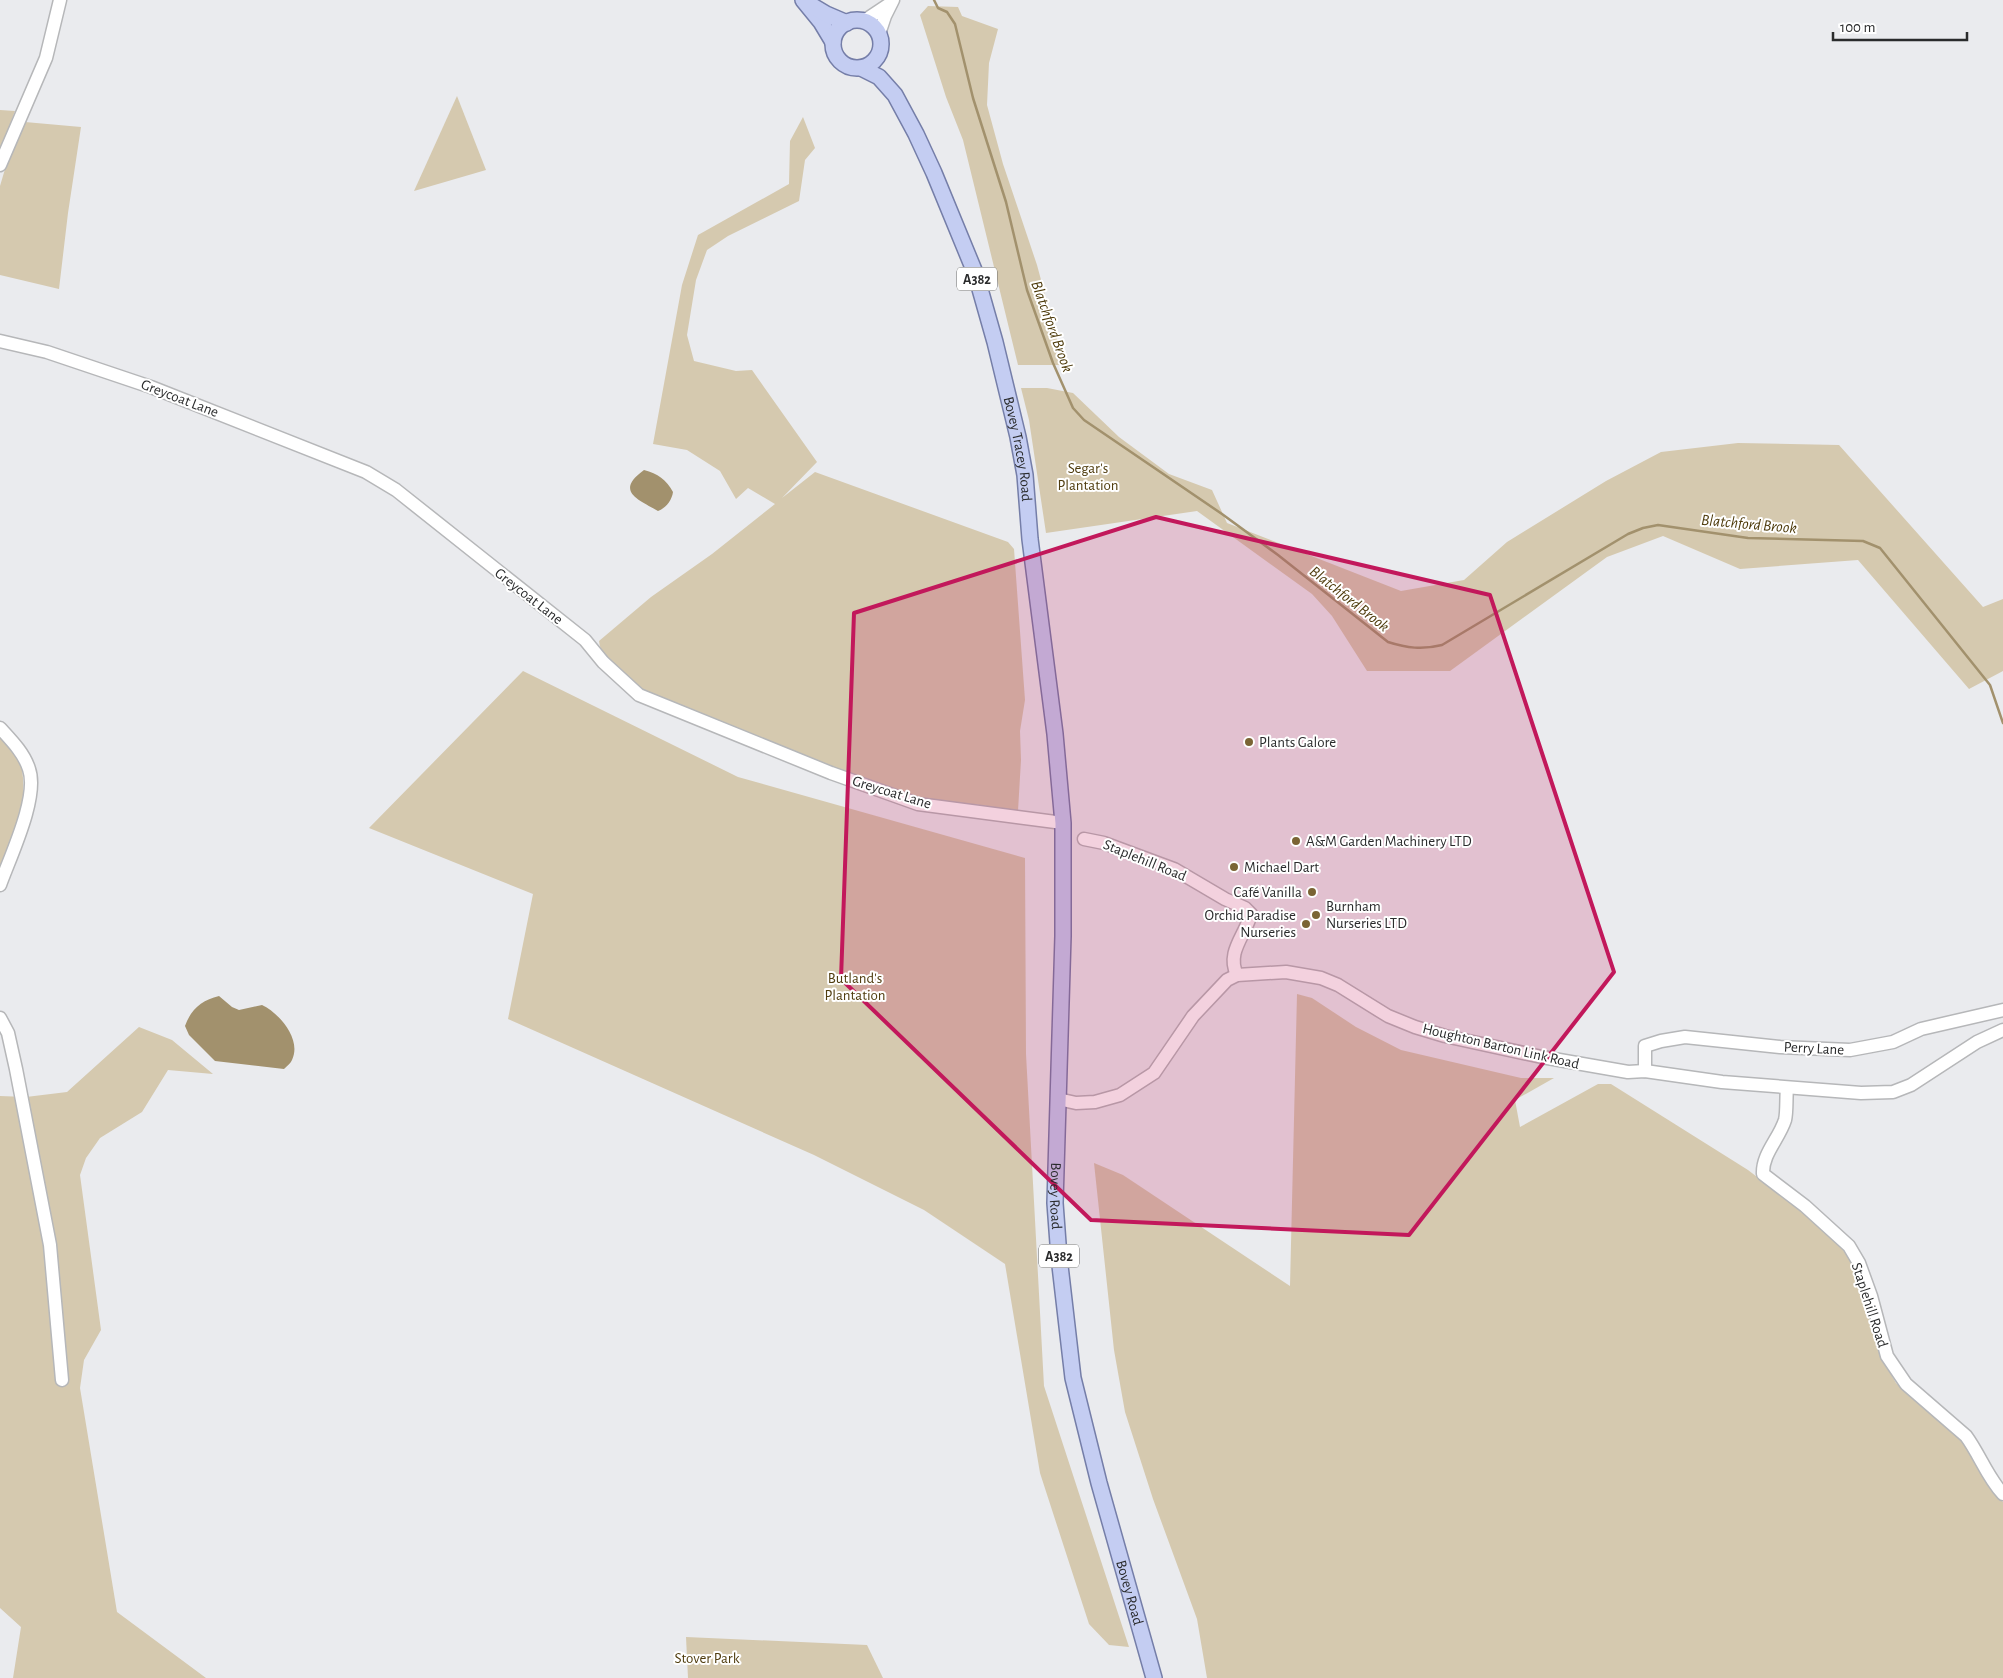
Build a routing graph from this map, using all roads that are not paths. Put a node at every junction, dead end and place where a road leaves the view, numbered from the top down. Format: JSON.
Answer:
{"nodes":[{"id":1,"x":60,"y":0,"type":"edge"},
{"id":2,"x":805,"y":2,"type":"edge"},
{"id":3,"x":892,"y":2,"type":"edge"},
{"id":4,"x":854,"y":21,"type":"junction"},
{"id":5,"x":879,"y":34,"type":"junction"},
{"id":6,"x":833,"y":42,"type":"junction"},
{"id":7,"x":880,"y":52,"type":"junction"},
{"id":8,"x":861,"y":68,"type":"junction"},
{"id":9,"x":895,"y":95,"type":"junction"},
{"id":10,"x":0,"y":165,"type":"edge"},
{"id":11,"x":0,"y":341,"type":"edge"},
{"id":12,"x":0,"y":728,"type":"edge"},
{"id":13,"x":1063,"y":823,"type":"junction"},
{"id":14,"x":1084,"y":839,"type":"dead end"},
{"id":15,"x":0,"y":885,"type":"edge"},
{"id":16,"x":1237,"y":975,"type":"junction"},
{"id":17,"x":2003,"y":1010,"type":"edge"},
{"id":18,"x":0,"y":1018,"type":"edge"},
{"id":19,"x":2003,"y":1030,"type":"edge"},
{"id":20,"x":1645,"y":1071,"type":"junction"},
{"id":21,"x":1787,"y":1088,"type":"junction"},
{"id":22,"x":1058,"y":1099,"type":"junction"},
{"id":23,"x":62,"y":1380,"type":"dead end"},
{"id":24,"x":2003,"y":1494,"type":"edge"},
{"id":25,"x":1154,"y":1678,"type":"edge"}],
"edges":[{"from":1,"to":10,"type":"street"},
{"from":2,"to":4,"type":"main road"},
{"from":2,"to":6,"type":"main road"},
{"from":3,"to":4,"type":"street"},
{"from":3,"to":5,"type":"street"},
{"from":4,"to":5,"type":"main road"},
{"from":4,"to":6,"type":"main road"},
{"from":5,"to":7,"type":"main road"},
{"from":6,"to":8,"type":"main road"},
{"from":7,"to":8,"type":"main road"},
{"from":7,"to":9,"type":"main road","name":"Bovey Tracey Road","number":"A382"},
{"from":8,"to":9,"type":"main road","name":"Bovey Tracey Road","number":"A382"},
{"from":9,"to":13,"type":"main road","name":"Bovey Tracey Road","number":"A382"},
{"from":11,"to":13,"type":"street","name":"Greycoat Lane"},
{"from":12,"to":15,"type":"street"},
{"from":13,"to":22,"type":"main road","name":"Bovey Road","number":"A382"},
{"from":14,"to":16,"type":"street","name":"Staplehill Road"},
{"from":16,"to":20,"type":"street","name":"Houghton Barton Link Road"},
{"from":16,"to":22,"type":"street"},
{"from":17,"to":20,"type":"street","name":"Perry Lane"},
{"from":18,"to":23,"type":"street"},
{"from":19,"to":21,"type":"street","name":"Houghton Barton Link Road"},
{"from":20,"to":21,"type":"street","name":"Houghton Barton Link Road"},
{"from":21,"to":24,"type":"street","name":"Staplehill Road"},
{"from":22,"to":25,"type":"main road","name":"Bovey Road","number":"A382"}]}
